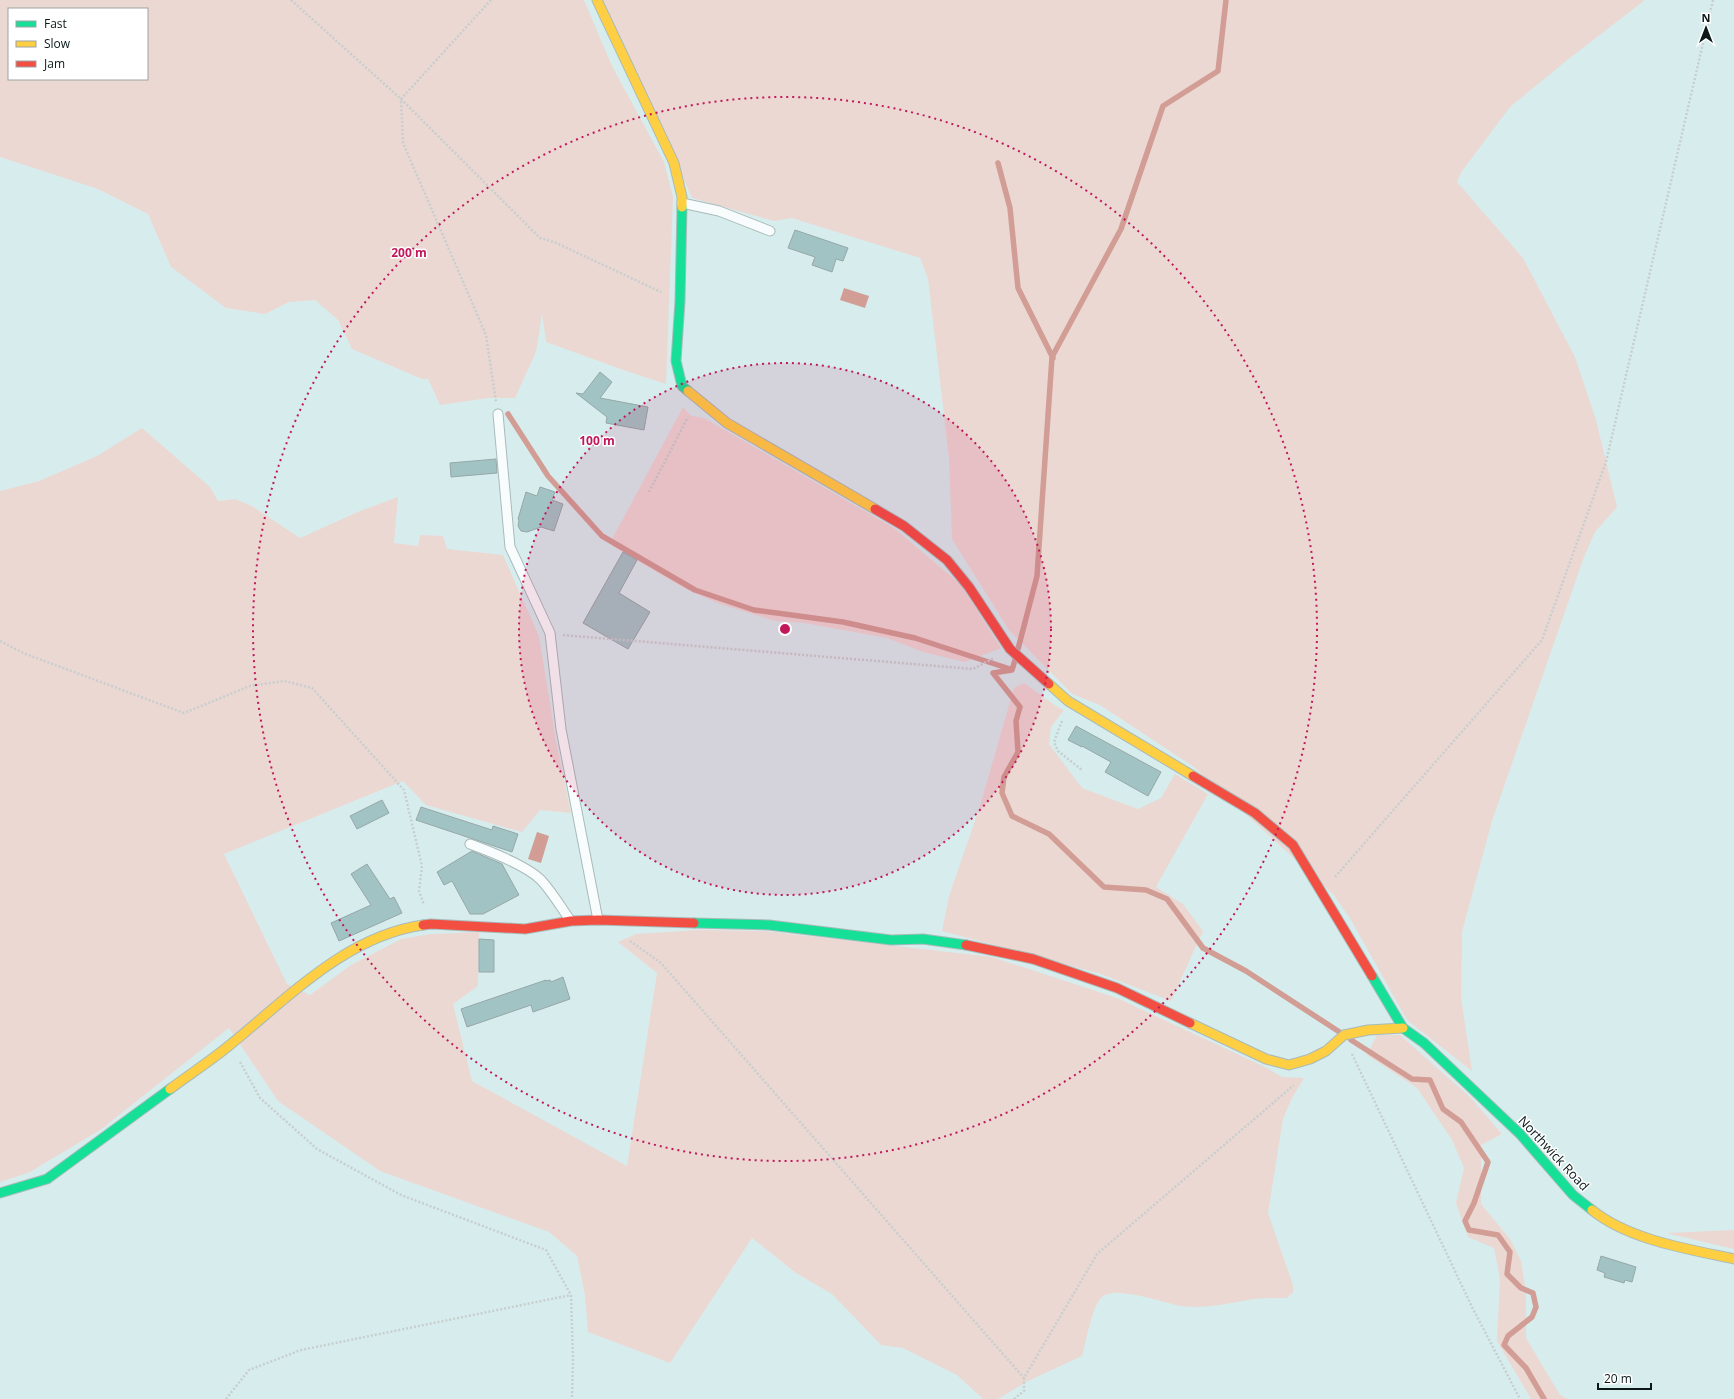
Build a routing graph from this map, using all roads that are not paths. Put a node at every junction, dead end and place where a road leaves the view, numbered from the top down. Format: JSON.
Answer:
{"nodes":[{"id":1,"x":597,"y":0,"type":"edge"},
{"id":2,"x":682,"y":203,"type":"junction"},
{"id":3,"x":770,"y":231,"type":"dead end"},
{"id":4,"x":498,"y":414,"type":"road end"},
{"id":5,"x":470,"y":844,"type":"dead end"},
{"id":6,"x":598,"y":920,"type":"junction"},
{"id":7,"x":571,"y":921,"type":"junction"},
{"id":8,"x":1403,"y":1028,"type":"junction"},
{"id":9,"x":0,"y":1193,"type":"edge"},
{"id":10,"x":1734,"y":1259,"type":"edge"}],
"edges":[{"from":1,"to":2,"type":"street"},
{"from":2,"to":3,"type":"lane"},
{"from":2,"to":8,"type":"street"},
{"from":4,"to":6,"type":"lane"},
{"from":5,"to":7,"type":"lane"},
{"from":6,"to":7,"type":"street"},
{"from":6,"to":8,"type":"street"},
{"from":7,"to":9,"type":"street"},
{"from":8,"to":10,"type":"street","name":"Northwick Road"}]}
